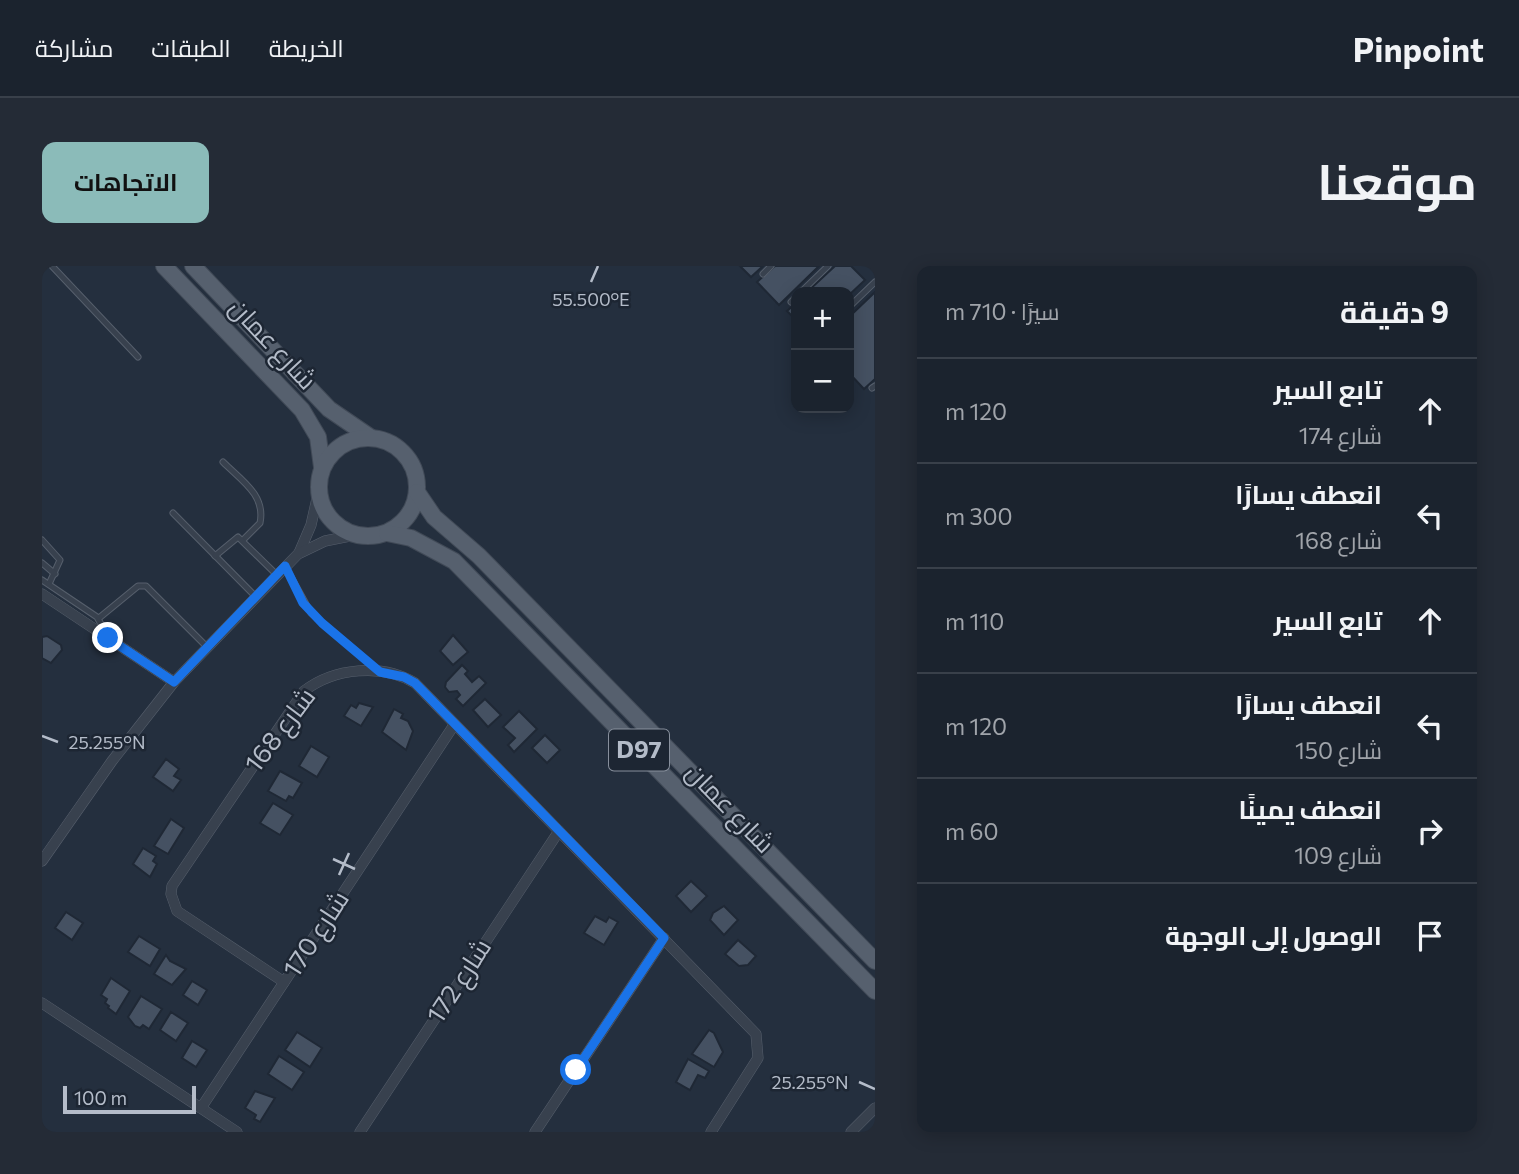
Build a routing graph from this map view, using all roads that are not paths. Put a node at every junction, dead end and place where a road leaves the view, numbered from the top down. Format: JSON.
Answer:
{"nodes":[{"id":1,"x":52,"y":266,"type":"edge"},
{"id":2,"x":164,"y":266,"type":"edge"},
{"id":3,"x":193,"y":266,"type":"edge"},
{"id":4,"x":771,"y":266,"type":"edge"},
{"id":5,"x":828,"y":266,"type":"edge"},
{"id":6,"x":763,"y":274,"type":"dead end"},
{"id":7,"x":875,"y":282,"type":"edge"},
{"id":8,"x":806,"y":287,"type":"edge"},
{"id":9,"x":854,"y":302,"type":"edge"},
{"id":10,"x":138,"y":357,"type":"dead end"},
{"id":11,"x":370,"y":438,"type":"junction"},
{"id":12,"x":223,"y":462,"type":"dead end"},
{"id":13,"x":322,"y":467,"type":"junction"},
{"id":14,"x":417,"y":492,"type":"junction"},
{"id":15,"x":318,"y":494,"type":"junction"},
{"id":16,"x":173,"y":513,"type":"dead end"},
{"id":17,"x":387,"y":533,"type":"junction"},
{"id":18,"x":355,"y":535,"type":"junction"},
{"id":19,"x":42,"y":540,"type":"edge"},
{"id":20,"x":243,"y":540,"type":"junction"},
{"id":21,"x":298,"y":554,"type":"junction"},
{"id":22,"x":215,"y":555,"type":"junction"},
{"id":23,"x":42,"y":563,"type":"edge"},
{"id":24,"x":285,"y":566,"type":"junction"},
{"id":25,"x":55,"y":574,"type":"junction"},
{"id":26,"x":276,"y":575,"type":"junction"},
{"id":27,"x":42,"y":580,"type":"edge"},
{"id":28,"x":49,"y":584,"type":"junction"},
{"id":29,"x":42,"y":594,"type":"edge"},
{"id":30,"x":256,"y":597,"type":"junction"},
{"id":31,"x":99,"y":618,"type":"junction"},
{"id":32,"x":108,"y":638,"type":"junction"},
{"id":33,"x":207,"y":647,"type":"junction"},
{"id":34,"x":380,"y":672,"type":"junction"},
{"id":35,"x":174,"y":682,"type":"junction"},
{"id":36,"x":454,"y":725,"type":"junction"},
{"id":37,"x":559,"y":831,"type":"junction"},
{"id":38,"x":42,"y":861,"type":"edge"},
{"id":39,"x":664,"y":938,"type":"junction"},
{"id":40,"x":875,"y":961,"type":"edge"},
{"id":41,"x":284,"y":982,"type":"junction"},
{"id":42,"x":875,"y":991,"type":"edge"},
{"id":43,"x":42,"y":1003,"type":"edge"},
{"id":44,"x":201,"y":1108,"type":"junction"},
{"id":45,"x":875,"y":1108,"type":"edge"},
{"id":46,"x":237,"y":1132,"type":"edge"},
{"id":47,"x":360,"y":1132,"type":"edge"},
{"id":48,"x":535,"y":1132,"type":"edge"},
{"id":49,"x":711,"y":1132,"type":"edge"},
{"id":50,"x":851,"y":1132,"type":"edge"}],
"edges":[{"from":1,"to":10,"type":"lane"},
{"from":2,"to":13,"type":"main road","name":"شارع عمان"},
{"from":3,"to":11,"type":"main road","name":"شارع عمان"},
{"from":4,"to":6,"type":"lane"},
{"from":5,"to":8,"type":"lane"},
{"from":7,"to":9,"type":"lane"},
{"from":11,"to":13,"type":"main road"},
{"from":11,"to":14,"type":"main road"},
{"from":12,"to":20,"type":"lane"},
{"from":13,"to":15,"type":"main road"},
{"from":14,"to":17,"type":"main road"},
{"from":14,"to":40,"type":"main road","name":"شارع عمان","number":"D97"},
{"from":15,"to":18,"type":"main road"},
{"from":15,"to":21,"type":"street"},
{"from":16,"to":22,"type":"lane"},
{"from":17,"to":18,"type":"main road"},
{"from":17,"to":42,"type":"main road","name":"شارع عمان","number":"D97"},
{"from":18,"to":21,"type":"street"},
{"from":19,"to":25,"type":"lane"},
{"from":20,"to":22,"type":"lane"},
{"from":20,"to":26,"type":"lane"},
{"from":21,"to":24,"type":"street"},
{"from":22,"to":30,"type":"lane"},
{"from":23,"to":25,"type":"lane"},
{"from":24,"to":26,"type":"street"},
{"from":24,"to":34,"type":"lane"},
{"from":25,"to":28,"type":"lane"},
{"from":26,"to":30,"type":"street"},
{"from":27,"to":28,"type":"lane"},
{"from":28,"to":31,"type":"lane"},
{"from":29,"to":32,"type":"street"},
{"from":30,"to":33,"type":"street"},
{"from":31,"to":32,"type":"lane"},
{"from":31,"to":33,"type":"lane"},
{"from":32,"to":35,"type":"street"},
{"from":33,"to":35,"type":"street"},
{"from":34,"to":36,"type":"street","name":"شارع 168"},
{"from":34,"to":41,"type":"street","name":"شارع 168"},
{"from":35,"to":38,"type":"street"},
{"from":36,"to":37,"type":"street","name":"شارع 168"},
{"from":36,"to":41,"type":"street","name":"شارع 170"},
{"from":37,"to":39,"type":"street","name":"شارع 168"},
{"from":37,"to":47,"type":"street","name":"شارع 172"},
{"from":39,"to":48,"type":"street"},
{"from":39,"to":49,"type":"street","name":"شارع 168"},
{"from":41,"to":44,"type":"street","name":"شارع 170"},
{"from":43,"to":44,"type":"street"},
{"from":44,"to":46,"type":"street"},
{"from":45,"to":50,"type":"street"}]}
